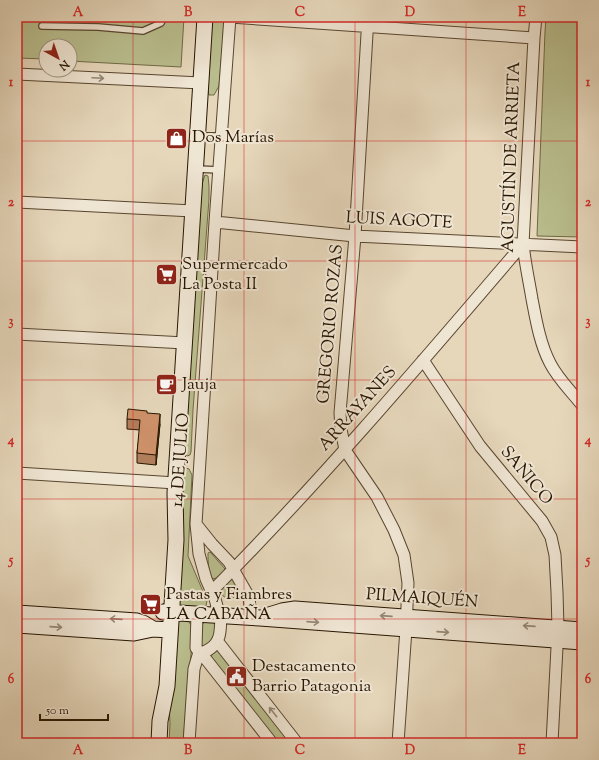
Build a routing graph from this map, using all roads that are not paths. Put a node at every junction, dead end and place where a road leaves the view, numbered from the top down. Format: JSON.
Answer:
{"nodes":[{"id":1,"x":164,"y":17,"type":"edge"},
{"id":2,"x":205,"y":17,"type":"edge"},
{"id":3,"x":230,"y":17,"type":"edge"},
{"id":4,"x":536,"y":17,"type":"edge"},
{"id":5,"x":368,"y":22,"type":"edge"},
{"id":6,"x":42,"y":26,"type":"dead end"},
{"id":7,"x":534,"y":38,"type":"junction"},
{"id":8,"x":17,"y":74,"type":"edge"},
{"id":9,"x":201,"y":82,"type":"junction"},
{"id":10,"x":197,"y":136,"type":"junction"},
{"id":11,"x":221,"y":136,"type":"junction"},
{"id":12,"x":195,"y":169,"type":"junction"},
{"id":13,"x":219,"y":170,"type":"junction"},
{"id":14,"x":17,"y":202,"type":"edge"},
{"id":15,"x":193,"y":211,"type":"junction"},
{"id":16,"x":215,"y":222,"type":"junction"},
{"id":17,"x":354,"y":236,"type":"junction"},
{"id":18,"x":523,"y":244,"type":"junction"},
{"id":19,"x":582,"y":247,"type":"edge"},
{"id":20,"x":17,"y":334,"type":"edge"},
{"id":21,"x":185,"y":343,"type":"junction"},
{"id":22,"x":423,"y":360,"type":"junction"},
{"id":23,"x":582,"y":404,"type":"edge"},
{"id":24,"x":345,"y":450,"type":"junction"},
{"id":25,"x":17,"y":473,"type":"edge"},
{"id":26,"x":176,"y":488,"type":"junction"},
{"id":27,"x":196,"y":524,"type":"junction"},
{"id":28,"x":233,"y":570,"type":"junction"},
{"id":29,"x":212,"y":592,"type":"junction"},
{"id":30,"x":17,"y":612,"type":"edge"},
{"id":31,"x":167,"y":612,"type":"junction"},
{"id":32,"x":197,"y":614,"type":"junction"},
{"id":33,"x":218,"y":615,"type":"junction"},
{"id":34,"x":256,"y":618,"type":"junction"},
{"id":35,"x":407,"y":623,"type":"junction"},
{"id":36,"x":17,"y":624,"type":"edge"},
{"id":37,"x":162,"y":630,"type":"junction"},
{"id":38,"x":582,"y":630,"type":"edge"},
{"id":39,"x":557,"y":634,"type":"junction"},
{"id":40,"x":218,"y":642,"type":"junction"},
{"id":41,"x":582,"y":642,"type":"edge"},
{"id":42,"x":201,"y":652,"type":"junction"},
{"id":43,"x":159,"y":743,"type":"edge"},
{"id":44,"x":189,"y":743,"type":"edge"},
{"id":45,"x":272,"y":743,"type":"edge"},
{"id":46,"x":297,"y":743,"type":"edge"},
{"id":47,"x":398,"y":743,"type":"edge"},
{"id":48,"x":552,"y":743,"type":"edge"}],
"edges":[{"from":1,"to":6,"type":"lane"},
{"from":2,"to":9,"type":"main road","name":"14 DE JULIO"},
{"from":3,"to":5,"type":"street"},
{"from":3,"to":11,"type":"street","name":"14 DE JULIO"},
{"from":4,"to":7,"type":"street","name":"AGUSTÍN DE ARRIETA"},
{"from":5,"to":7,"type":"street"},
{"from":5,"to":17,"type":"street","name":"GREGORIO ROZAS"},
{"from":7,"to":18,"type":"street","name":"AGUSTÍN DE ARRIETA"},
{"from":8,"to":9,"type":"street","one_way":true},
{"from":9,"to":10,"type":"main road","name":"14 DE JULIO"},
{"from":10,"to":11,"type":"lane"},
{"from":10,"to":12,"type":"main road","name":"14 DE JULIO"},
{"from":11,"to":13,"type":"street","name":"14 DE JULIO"},
{"from":12,"to":13,"type":"lane"},
{"from":12,"to":15,"type":"main road","name":"14 DE JULIO"},
{"from":13,"to":16,"type":"street","name":"14 DE JULIO"},
{"from":14,"to":15,"type":"street"},
{"from":15,"to":21,"type":"main road","name":"14 DE JULIO"},
{"from":16,"to":17,"type":"street","name":"LUIS AGOTE"},
{"from":16,"to":27,"type":"street","name":"14 DE JULIO"},
{"from":17,"to":18,"type":"street","name":"LUIS AGOTE"},
{"from":17,"to":24,"type":"street","name":"GREGORIO ROZAS"},
{"from":18,"to":19,"type":"street","name":"LUIS AGOTE"},
{"from":18,"to":22,"type":"street","name":"ARRAYANES"},
{"from":18,"to":23,"type":"street","name":"AGUSTÍN DE ARRIETA"},
{"from":20,"to":21,"type":"street"},
{"from":21,"to":26,"type":"main road","name":"14 DE JULIO"},
{"from":22,"to":24,"type":"street","name":"ARRAYANES"},
{"from":22,"to":39,"type":"street","name":"SAÑICO"},
{"from":24,"to":28,"type":"street","name":"ARRAYANES"},
{"from":24,"to":35,"type":"street","name":"GREGORIO ROZAS"},
{"from":25,"to":26,"type":"street"},
{"from":26,"to":31,"type":"main road","name":"14 DE JULIO"},
{"from":27,"to":28,"type":"street"},
{"from":27,"to":29,"type":"street","name":"14 DE JULIO"},
{"from":28,"to":29,"type":"street","name":"ARRAYANES"},
{"from":28,"to":34,"type":"street"},
{"from":29,"to":33,"type":"street","name":"14 DE JULIO"},
{"from":37,"to":30,"type":"main road","one_way":true},
{"from":31,"to":32,"type":"main road","name":"PILMAIQUÉN"},
{"from":31,"to":37,"type":"main road","name":"14 DE JULIO"},
{"from":32,"to":33,"type":"main road","name":"PILMAIQUÉN"},
{"from":32,"to":42,"type":"street"},
{"from":33,"to":34,"type":"main road","name":"PILMAIQUÉN"},
{"from":33,"to":40,"type":"street","name":"14 DE JULIO"},
{"from":34,"to":35,"type":"main road","name":"PILMAIQUÉN"},
{"from":35,"to":39,"type":"main road","name":"PILMAIQUÉN"},
{"from":35,"to":47,"type":"street","name":"GREGORIO ROZAS"},
{"from":36,"to":37,"type":"main road","one_way":true},
{"from":37,"to":43,"type":"main road","name":"14 DE JULIO"},
{"from":38,"to":39,"type":"main road","name":"PILMAIQUÉN"},
{"from":39,"to":41,"type":"main road","name":"PILMAIQUÉN"},
{"from":39,"to":48,"type":"street","name":"SAÑICO"},
{"from":40,"to":42,"type":"street"},
{"from":46,"to":40,"type":"street","one_way":true},
{"from":42,"to":44,"type":"street"},
{"from":42,"to":45,"type":"street"}]}
